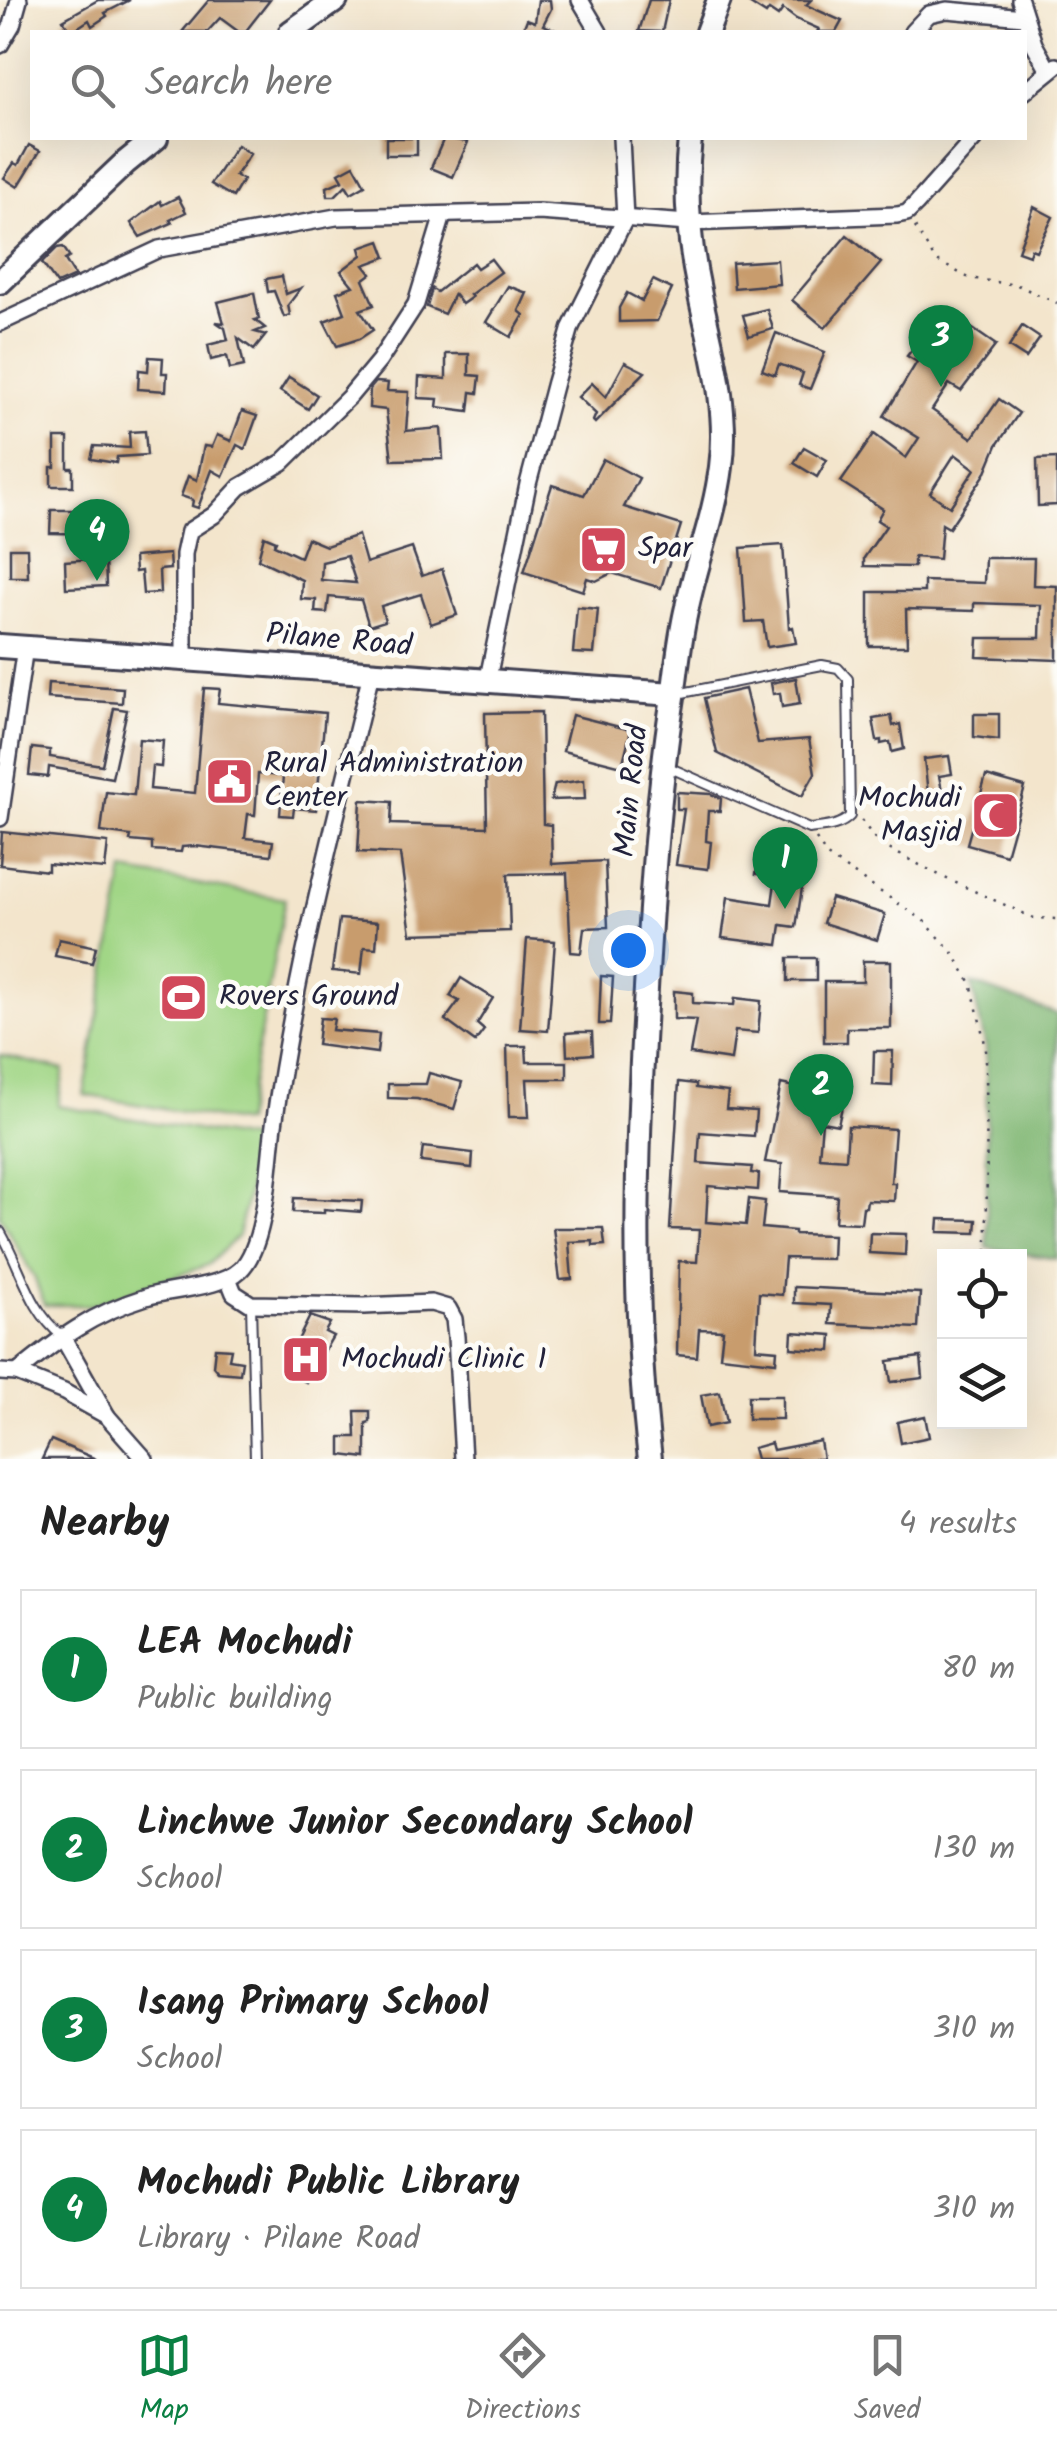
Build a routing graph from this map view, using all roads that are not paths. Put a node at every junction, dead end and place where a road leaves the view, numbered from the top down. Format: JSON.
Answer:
{"nodes":[{"id":1,"x":20,"y":0,"type":"edge"},
{"id":2,"x":336,"y":0,"type":"edge"},
{"id":3,"x":580,"y":0,"type":"edge"},
{"id":4,"x":719,"y":0,"type":"edge"},
{"id":5,"x":1020,"y":0,"type":"edge"},
{"id":6,"x":1024,"y":18,"type":"junction"},
{"id":7,"x":294,"y":30,"type":"edge"},
{"id":8,"x":598,"y":30,"type":"edge"},
{"id":9,"x":708,"y":30,"type":"edge"},
{"id":10,"x":914,"y":30,"type":"edge"},
{"id":11,"x":0,"y":46,"type":"edge"},
{"id":12,"x":1053,"y":69,"type":"edge"},
{"id":13,"x":1027,"y":90,"type":"edge"},
{"id":14,"x":154,"y":140,"type":"edge"},
{"id":15,"x":621,"y":140,"type":"edge"},
{"id":16,"x":690,"y":140,"type":"edge"},
{"id":17,"x":973,"y":140,"type":"edge"},
{"id":18,"x":443,"y":214,"type":"junction"},
{"id":19,"x":625,"y":218,"type":"junction"},
{"id":20,"x":688,"y":223,"type":"junction"},
{"id":21,"x":0,"y":282,"type":"edge"},
{"id":22,"x":0,"y":324,"type":"edge"},
{"id":23,"x":0,"y":646,"type":"edge"},
{"id":24,"x":25,"y":647,"type":"junction"},
{"id":25,"x":184,"y":658,"type":"junction"},
{"id":26,"x":371,"y":673,"type":"junction"},
{"id":27,"x":487,"y":683,"type":"junction"},
{"id":28,"x":673,"y":694,"type":"junction"},
{"id":29,"x":663,"y":765,"type":"junction"},
{"id":30,"x":0,"y":818,"type":"edge"},
{"id":31,"x":0,"y":1230,"type":"edge"},
{"id":32,"x":228,"y":1278,"type":"junction"},
{"id":33,"x":252,"y":1304,"type":"junction"},
{"id":34,"x":62,"y":1336,"type":"junction"},
{"id":35,"x":8,"y":1373,"type":"edge"},
{"id":36,"x":107,"y":1416,"type":"junction"},
{"id":37,"x":145,"y":1459,"type":"edge"},
{"id":38,"x":255,"y":1459,"type":"edge"},
{"id":39,"x":463,"y":1459,"type":"edge"},
{"id":40,"x":650,"y":1459,"type":"edge"}],
"edges":[{"from":1,"to":11,"type":"street"},
{"from":2,"to":7,"type":"main road"},
{"from":3,"to":8,"type":"street"},
{"from":4,"to":9,"type":"main road"},
{"from":5,"to":6,"type":"street"},
{"from":6,"to":10,"type":"street"},
{"from":6,"to":12,"type":"street"},
{"from":12,"to":13,"type":"street"},
{"from":14,"to":21,"type":"main road"},
{"from":15,"to":19,"type":"street"},
{"from":16,"to":20,"type":"main road","name":"Main Road"},
{"from":17,"to":20,"type":"street"},
{"from":18,"to":19,"type":"street"},
{"from":18,"to":22,"type":"street"},
{"from":18,"to":25,"type":"street"},
{"from":19,"to":20,"type":"street"},
{"from":19,"to":27,"type":"street"},
{"from":20,"to":28,"type":"main road","name":"Main Road"},
{"from":23,"to":24,"type":"main road","name":"Pilane Road"},
{"from":24,"to":25,"type":"main road","name":"Pilane Road"},
{"from":24,"to":30,"type":"street"},
{"from":25,"to":26,"type":"main road","name":"Pilane Road"},
{"from":26,"to":27,"type":"main road","name":"Pilane Road"},
{"from":26,"to":32,"type":"street"},
{"from":27,"to":28,"type":"main road","name":"Pilane Road"},
{"from":28,"to":29,"type":"main road","name":"Main Road"},
{"from":28,"to":29,"type":"lane"},
{"from":29,"to":40,"type":"main road","name":"Main Road"},
{"from":31,"to":34,"type":"lane"},
{"from":32,"to":33,"type":"street"},
{"from":32,"to":34,"type":"street"},
{"from":33,"to":38,"type":"lane"},
{"from":33,"to":39,"type":"street"},
{"from":34,"to":35,"type":"street"},
{"from":34,"to":36,"type":"street"},
{"from":35,"to":36,"type":"street"},
{"from":36,"to":37,"type":"street"}]}
